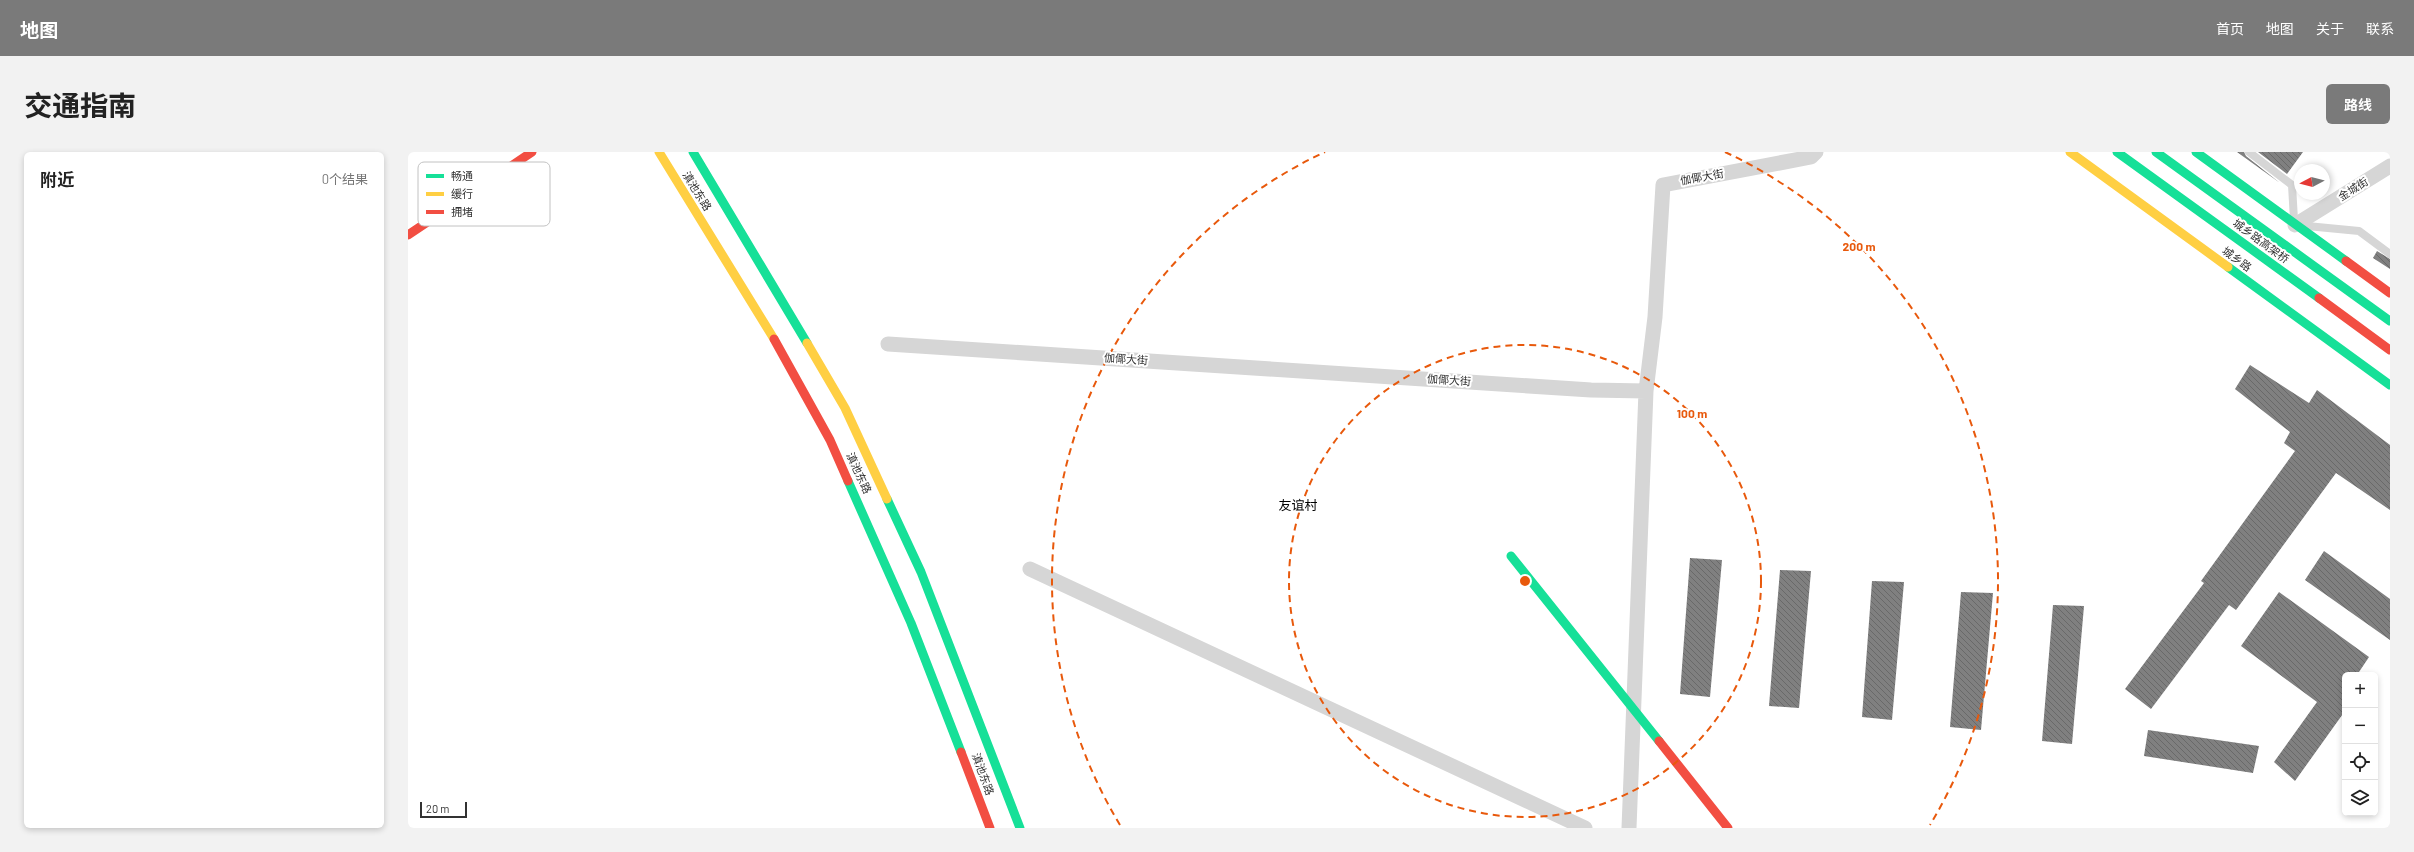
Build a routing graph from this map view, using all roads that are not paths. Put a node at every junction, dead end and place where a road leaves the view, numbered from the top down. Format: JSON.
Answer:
{"nodes":[{"id":1,"x":532,"y":152,"type":"edge"},
{"id":2,"x":659,"y":152,"type":"edge"},
{"id":3,"x":692,"y":152,"type":"edge"},
{"id":4,"x":1816,"y":152,"type":"edge"},
{"id":5,"x":2070,"y":152,"type":"edge"},
{"id":6,"x":2118,"y":152,"type":"edge"},
{"id":7,"x":2156,"y":152,"type":"edge"},
{"id":8,"x":2196,"y":152,"type":"edge"},
{"id":9,"x":2249,"y":152,"type":"edge"},
{"id":10,"x":517,"y":162,"type":"edge"},
{"id":11,"x":2390,"y":166,"type":"edge"},
{"id":12,"x":2295,"y":225,"type":"junction"},
{"id":13,"x":421,"y":226,"type":"edge"},
{"id":14,"x":408,"y":235,"type":"edge"},
{"id":15,"x":2390,"y":254,"type":"edge"},
{"id":16,"x":2390,"y":293,"type":"edge"},
{"id":17,"x":2390,"y":321,"type":"edge"},
{"id":18,"x":888,"y":344,"type":"dead end"},
{"id":19,"x":2390,"y":350,"type":"edge"},
{"id":20,"x":2390,"y":385,"type":"edge"},
{"id":21,"x":1646,"y":391,"type":"junction"},
{"id":22,"x":1511,"y":556,"type":"dead end"},
{"id":23,"x":1030,"y":569,"type":"dead end"},
{"id":24,"x":990,"y":828,"type":"edge"},
{"id":25,"x":1020,"y":828,"type":"edge"},
{"id":26,"x":1585,"y":828,"type":"edge"},
{"id":27,"x":1629,"y":828,"type":"edge"},
{"id":28,"x":1728,"y":828,"type":"edge"}],
"edges":[{"from":1,"to":10,"type":"main road"},
{"from":2,"to":24,"type":"main road","name":"滇池东路"},
{"from":3,"to":25,"type":"main road","name":"滇池东路"},
{"from":4,"to":21,"type":"street","name":"伽倻大街"},
{"from":5,"to":20,"type":"main road","name":"城乡路"},
{"from":6,"to":19,"type":"main road","name":"城乡路高架桥"},
{"from":7,"to":17,"type":"main road","name":"城乡路高架桥"},
{"from":8,"to":12,"type":"main road"},
{"from":9,"to":12,"type":"lane"},
{"from":11,"to":12,"type":"street","name":"金城街"},
{"from":12,"to":15,"type":"lane"},
{"from":12,"to":16,"type":"main road"},
{"from":13,"to":14,"type":"main road"},
{"from":18,"to":21,"type":"street","name":"伽倻大街"},
{"from":21,"to":27,"type":"street"},
{"from":22,"to":28,"type":"main road"},
{"from":23,"to":26,"type":"street"}]}
